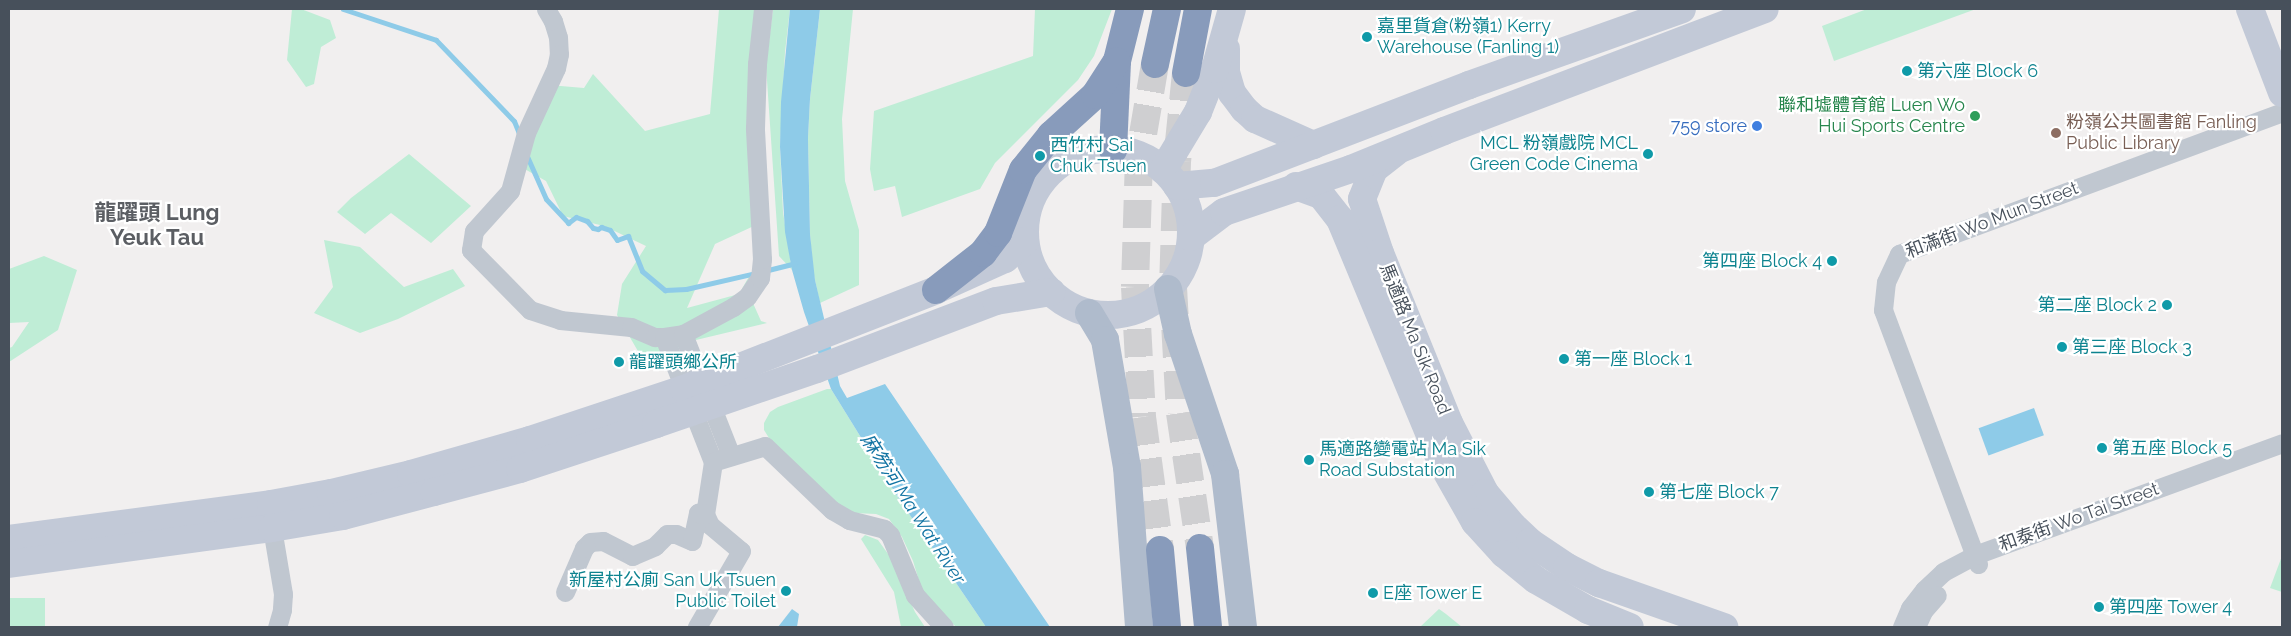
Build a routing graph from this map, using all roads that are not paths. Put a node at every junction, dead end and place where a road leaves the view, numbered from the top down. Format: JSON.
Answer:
{"nodes":[{"id":1,"x":546,"y":9,"type":"edge"},
{"id":2,"x":763,"y":9,"type":"edge"},
{"id":3,"x":1130,"y":9,"type":"edge"},
{"id":4,"x":1168,"y":9,"type":"edge"},
{"id":5,"x":1198,"y":9,"type":"edge"},
{"id":6,"x":1682,"y":9,"type":"edge"},
{"id":7,"x":1765,"y":9,"type":"edge"},
{"id":8,"x":2250,"y":9,"type":"edge"},
{"id":9,"x":1229,"y":21,"type":"edge"},
{"id":10,"x":1117,"y":61,"type":"junction"},
{"id":11,"x":1155,"y":64,"type":"tunnel mouth"},
{"id":12,"x":1186,"y":73,"type":"tunnel mouth"},
{"id":13,"x":2282,"y":93,"type":"edge"},
{"id":14,"x":2282,"y":112,"type":"edge"},
{"id":15,"x":1313,"y":145,"type":"junction"},
{"id":16,"x":1113,"y":150,"type":"junction"},
{"id":17,"x":1396,"y":152,"type":"junction"},
{"id":18,"x":1170,"y":178,"type":"junction"},
{"id":19,"x":1296,"y":186,"type":"junction"},
{"id":20,"x":1191,"y":237,"type":"junction"},
{"id":21,"x":1025,"y":241,"type":"junction"},
{"id":22,"x":1168,"y":289,"type":"junction"},
{"id":23,"x":936,"y":290,"type":"junction"},
{"id":24,"x":1051,"y":292,"type":"junction"},
{"id":25,"x":1088,"y":313,"type":"junction"},
{"id":26,"x":673,"y":335,"type":"junction"},
{"id":27,"x":697,"y":397,"type":"junction"},
{"id":28,"x":2282,"y":443,"type":"edge"},
{"id":29,"x":2282,"y":453,"type":"edge"},
{"id":30,"x":731,"y":456,"type":"junction"},
{"id":31,"x":713,"y":462,"type":"junction"},
{"id":32,"x":704,"y":514,"type":"junction"},
{"id":33,"x":272,"y":528,"type":"junction"},
{"id":34,"x":9,"y":539,"type":"edge"},
{"id":35,"x":1200,"y":548,"type":"tunnel mouth"},
{"id":36,"x":1160,"y":550,"type":"tunnel mouth"},
{"id":37,"x":1976,"y":560,"type":"junction"},
{"id":38,"x":9,"y":564,"type":"edge"},
{"id":39,"x":566,"y":592,"type":"dead end"},
{"id":40,"x":277,"y":627,"type":"edge"},
{"id":41,"x":697,"y":627,"type":"edge"},
{"id":42,"x":944,"y":627,"type":"edge"},
{"id":43,"x":1139,"y":627,"type":"edge"},
{"id":44,"x":1167,"y":627,"type":"edge"},
{"id":45,"x":1208,"y":627,"type":"edge"},
{"id":46,"x":1243,"y":627,"type":"edge"},
{"id":47,"x":1630,"y":627,"type":"edge"},
{"id":48,"x":1724,"y":627,"type":"edge"},
{"id":49,"x":1902,"y":627,"type":"edge"},
{"id":50,"x":1916,"y":627,"type":"edge"}],
"edges":[{"from":1,"to":26,"type":"street"},
{"from":2,"to":26,"type":"street"},
{"from":3,"to":10,"type":"highway"},
{"from":4,"to":11,"type":"highway"},
{"from":5,"to":12,"type":"highway"},
{"from":6,"to":15,"type":"main road"},
{"from":7,"to":17,"type":"main road"},
{"from":8,"to":13,"type":"main road"},
{"from":9,"to":15,"type":"main road"},
{"from":9,"to":18,"type":"main road"},
{"from":10,"to":16,"type":"highway"},
{"from":10,"to":23,"type":"highway"},
{"from":14,"to":37,"type":"street","name":"和滿街 Wo Mun Street"},
{"from":15,"to":18,"type":"main road"},
{"from":16,"to":18,"type":"main road"},
{"from":16,"to":21,"type":"main road"},
{"from":17,"to":19,"type":"main road"},
{"from":17,"to":48,"type":"main road","name":"馬適路 Ma Sik Road"},
{"from":18,"to":20,"type":"main road"},
{"from":19,"to":20,"type":"main road"},
{"from":19,"to":47,"type":"main road","name":"馬適路 Ma Sik Road"},
{"from":20,"to":22,"type":"main road"},
{"from":21,"to":23,"type":"main road"},
{"from":21,"to":24,"type":"main road"},
{"from":22,"to":25,"type":"main road"},
{"from":22,"to":46,"type":"main road"},
{"from":23,"to":27,"type":"main road"},
{"from":24,"to":25,"type":"main road"},
{"from":24,"to":27,"type":"main road"},
{"from":25,"to":43,"type":"main road"},
{"from":26,"to":27,"type":"street"},
{"from":27,"to":30,"type":"street"},
{"from":27,"to":31,"type":"street"},
{"from":27,"to":33,"type":"main road"},
{"from":27,"to":34,"type":"main road"},
{"from":28,"to":37,"type":"street","name":"和泰街 Wo Tai Street"},
{"from":29,"to":37,"type":"street","name":"和泰街 Wo Tai Street"},
{"from":30,"to":31,"type":"street"},
{"from":30,"to":42,"type":"street"},
{"from":31,"to":32,"type":"street"},
{"from":32,"to":39,"type":"street"},
{"from":32,"to":41,"type":"street"},
{"from":33,"to":38,"type":"main road"},
{"from":33,"to":40,"type":"street"},
{"from":35,"to":45,"type":"highway"},
{"from":36,"to":44,"type":"highway"},
{"from":37,"to":49,"type":"street","name":"和泰街 Wo Tai Street"},
{"from":37,"to":50,"type":"street","name":"和泰街 Wo Tai Street"}]}
